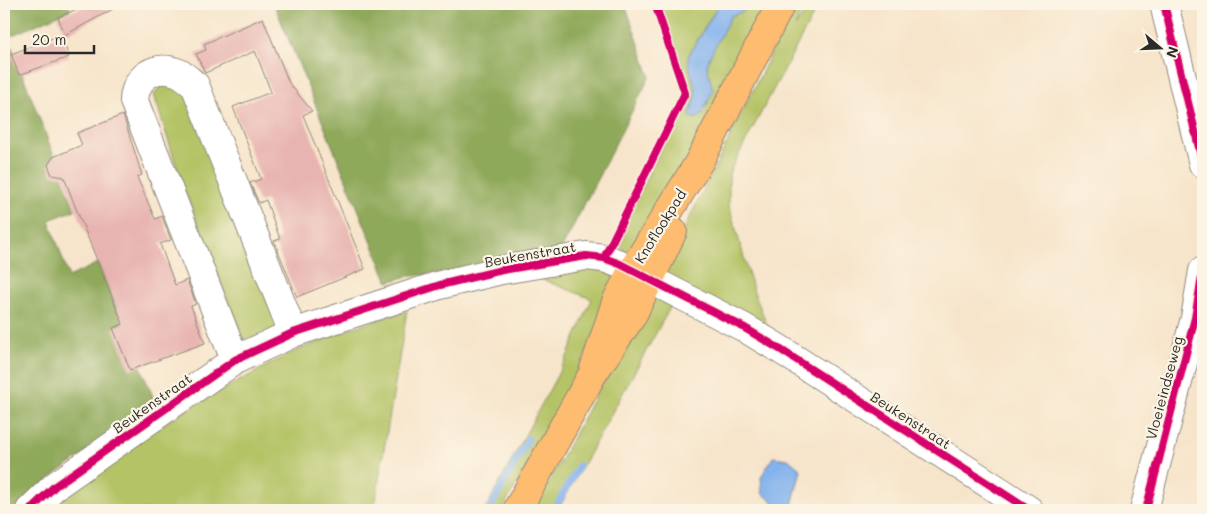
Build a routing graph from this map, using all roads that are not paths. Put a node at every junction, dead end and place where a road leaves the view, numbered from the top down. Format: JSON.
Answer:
{"nodes":[{"id":1,"x":782,"y":4,"type":"edge"},
{"id":2,"x":1164,"y":4,"type":"edge"},
{"id":3,"x":1203,"y":164,"type":"edge"},
{"id":4,"x":1203,"y":271,"type":"edge"},
{"id":5,"x":641,"y":276,"type":"junction"},
{"id":6,"x":293,"y":332,"type":"junction"},
{"id":7,"x":235,"y":360,"type":"junction"},
{"id":8,"x":30,"y":510,"type":"edge"},
{"id":9,"x":516,"y":510,"type":"edge"},
{"id":10,"x":1028,"y":510,"type":"edge"},
{"id":11,"x":1144,"y":510,"type":"edge"}],
"edges":[{"from":1,"to":5,"type":"main road","name":"Knoflookpad"},
{"from":2,"to":3,"type":"street"},
{"from":4,"to":11,"type":"street","name":"Vloeieindseweg"},
{"from":5,"to":6,"type":"street","name":"Beukenstraat"},
{"from":5,"to":9,"type":"main road","name":"Knoflookpad"},
{"from":5,"to":10,"type":"street","name":"Beukenstraat"},
{"from":6,"to":7,"type":"street","name":"Beukenstraat"},
{"from":6,"to":7,"type":"street"},
{"from":7,"to":8,"type":"street","name":"Beukenstraat"}]}
